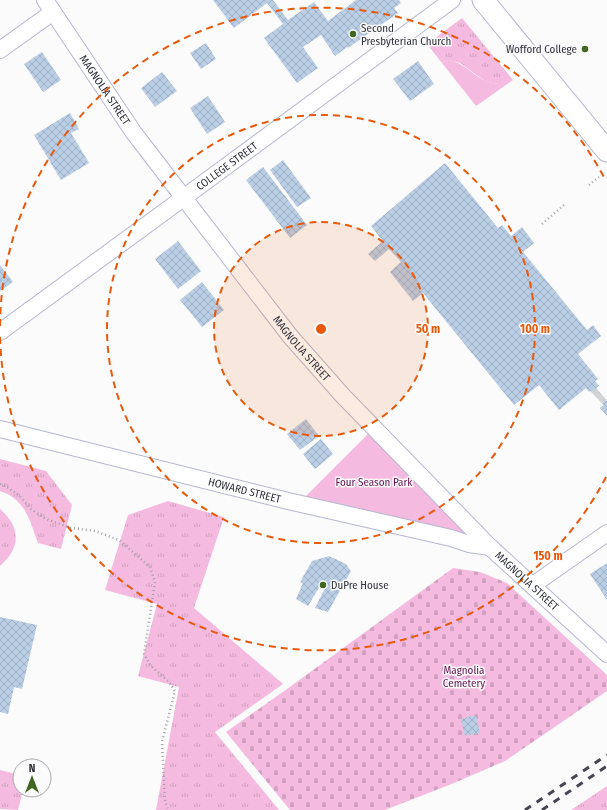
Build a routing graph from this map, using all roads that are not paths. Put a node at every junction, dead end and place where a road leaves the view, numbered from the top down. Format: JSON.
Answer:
{"nodes":[{"id":1,"x":452,"y":0,"type":"edge"},
{"id":2,"x":484,"y":0,"type":"edge"},
{"id":3,"x":49,"y":6,"type":"edge"},
{"id":4,"x":1,"y":48,"type":"edge"},
{"id":5,"x":607,"y":151,"type":"edge"},
{"id":6,"x":184,"y":198,"type":"junction"},
{"id":7,"x":0,"y":332,"type":"edge"},
{"id":8,"x":0,"y":429,"type":"edge"},
{"id":9,"x":607,"y":533,"type":"edge"},
{"id":10,"x":490,"y":547,"type":"junction"},
{"id":11,"x":533,"y":585,"type":"junction"},
{"id":12,"x":607,"y":654,"type":"edge"}],
"edges":[{"from":1,"to":6,"type":"street","name":"COLLEGE STREET"},
{"from":2,"to":5,"type":"main road"},
{"from":3,"to":4,"type":"street"},
{"from":3,"to":6,"type":"street","name":"MAGNOLIA STREET"},
{"from":6,"to":7,"type":"street","name":"COLLEGE STREET"},
{"from":6,"to":10,"type":"street","name":"MAGNOLIA STREET"},
{"from":8,"to":10,"type":"street","name":"HOWARD STREET"},
{"from":9,"to":11,"type":"street"},
{"from":10,"to":11,"type":"street","name":"MAGNOLIA STREET"},
{"from":11,"to":12,"type":"street","name":"MAGNOLIA STREET"}]}
